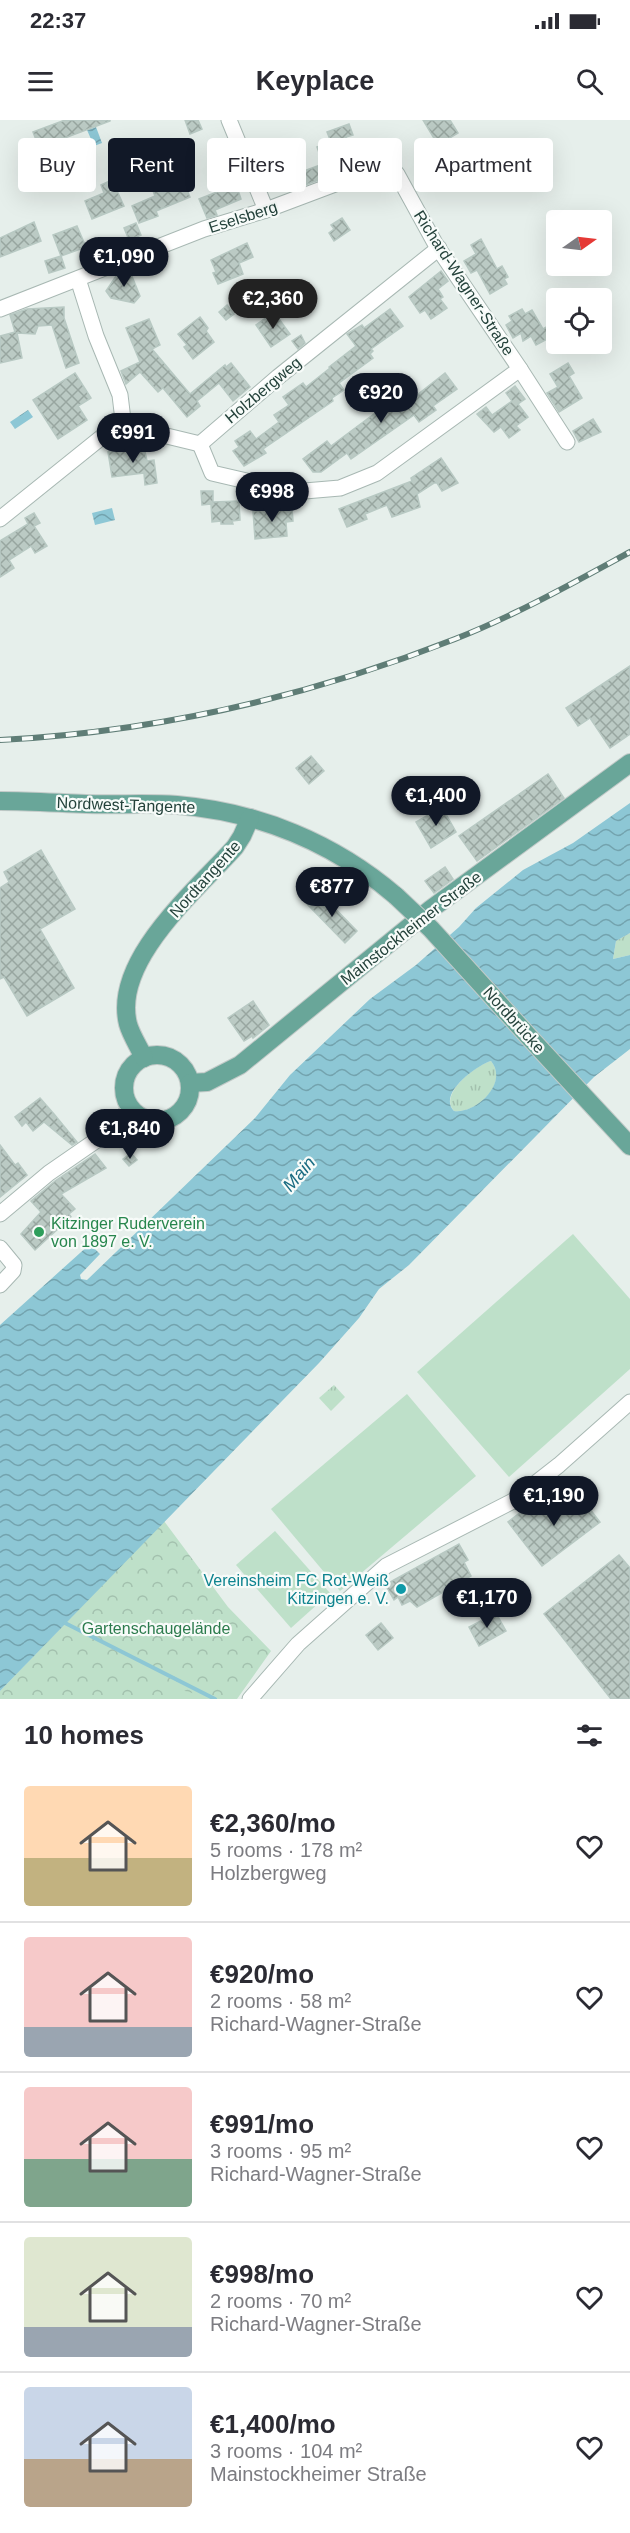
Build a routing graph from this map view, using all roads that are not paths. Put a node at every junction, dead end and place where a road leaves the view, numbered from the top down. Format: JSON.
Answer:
{"nodes":[{"id":1,"x":229,"y":120,"type":"edge"},
{"id":2,"x":402,"y":183,"type":"edge"},
{"id":3,"x":318,"y":190,"type":"edge"},
{"id":4,"x":266,"y":210,"type":"junction"},
{"id":5,"x":439,"y":248,"type":"junction"},
{"id":6,"x":78,"y":279,"type":"junction"},
{"id":7,"x":0,"y":309,"type":"edge"},
{"id":8,"x":520,"y":369,"type":"junction"},
{"id":9,"x":123,"y":420,"type":"junction"},
{"id":10,"x":567,"y":442,"type":"dead end"},
{"id":11,"x":200,"y":444,"type":"junction"},
{"id":12,"x":0,"y":519,"type":"edge"},
{"id":13,"x":630,"y":763,"type":"edge"},
{"id":14,"x":0,"y":801,"type":"edge"},
{"id":15,"x":250,"y":818,"type":"junction"},
{"id":16,"x":144,"y":1058,"type":"junction"},
{"id":17,"x":190,"y":1083,"type":"junction"},
{"id":18,"x":130,"y":1108,"type":"junction"},
{"id":19,"x":630,"y":1146,"type":"edge"},
{"id":20,"x":0,"y":1214,"type":"edge"},
{"id":21,"x":0,"y":1248,"type":"edge"},
{"id":22,"x":0,"y":1285,"type":"edge"},
{"id":23,"x":630,"y":1402,"type":"edge"},
{"id":24,"x":250,"y":1699,"type":"edge"}],
"edges":[{"from":1,"to":4,"type":"street"},
{"from":2,"to":5,"type":"street","name":"Richard-Wagner-Straße"},
{"from":3,"to":4,"type":"street","name":"Eselsberg"},
{"from":4,"to":6,"type":"street","name":"Eselsberg"},
{"from":5,"to":8,"type":"street","name":"Richard-Wagner-Straße"},
{"from":5,"to":11,"type":"street","name":"Holzbergweg"},
{"from":6,"to":7,"type":"street","name":"Eselsberg"},
{"from":6,"to":9,"type":"street"},
{"from":8,"to":10,"type":"street","name":"Richard-Wagner-Straße"},
{"from":8,"to":11,"type":"street","name":"Richard-Wagner-Straße"},
{"from":9,"to":11,"type":"street"},
{"from":9,"to":12,"type":"street"},
{"from":13,"to":17,"type":"main road","name":"Mainstockheimer Straße"},
{"from":14,"to":15,"type":"main road","name":"Nordwest-Tangente"},
{"from":15,"to":16,"type":"main road","name":"Nordtangente"},
{"from":15,"to":19,"type":"main road","name":"Nordbrücke","bridge":true},
{"from":16,"to":17,"type":"main road"},
{"from":16,"to":18,"type":"main road"},
{"from":17,"to":18,"type":"main road"},
{"from":18,"to":20,"type":"street"},
{"from":21,"to":22,"type":"street"},
{"from":23,"to":24,"type":"street"}]}
